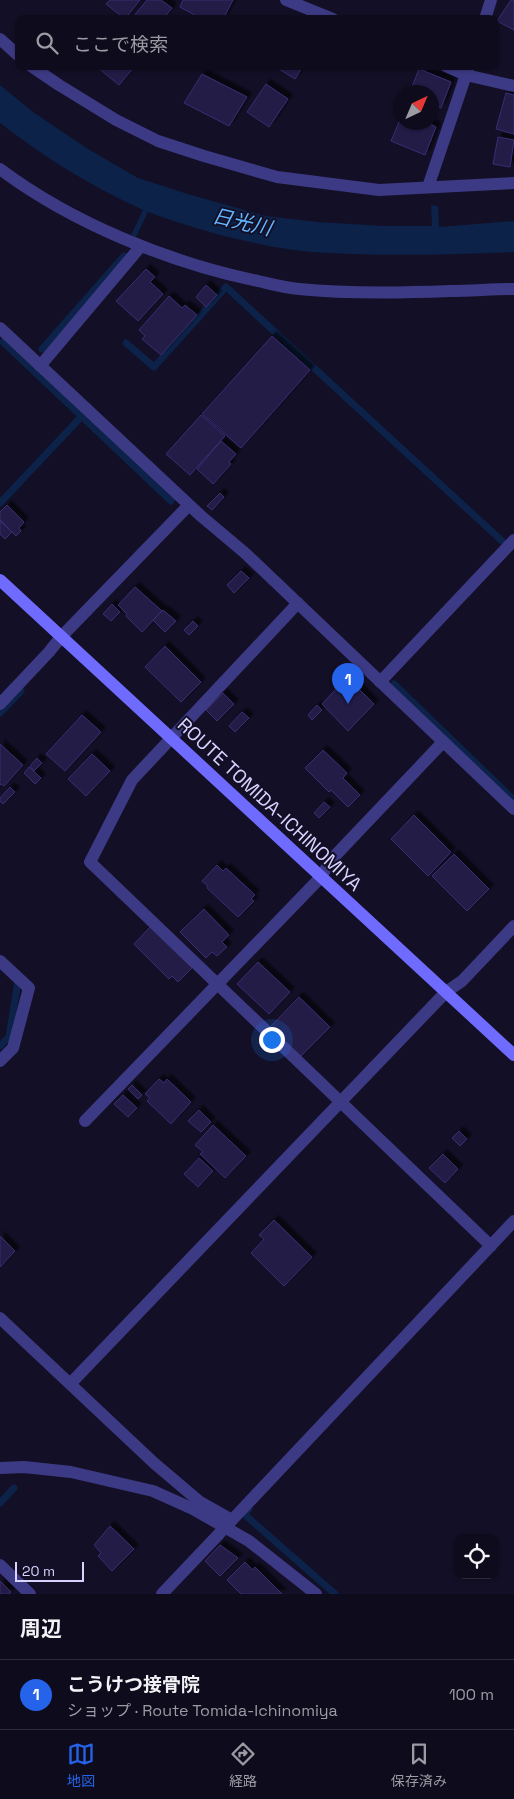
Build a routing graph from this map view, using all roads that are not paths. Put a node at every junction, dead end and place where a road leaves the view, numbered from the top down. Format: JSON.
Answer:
{"nodes":[{"id":1,"x":286,"y":0,"type":"edge"},
{"id":2,"x":491,"y":0,"type":"edge"},
{"id":3,"x":323,"y":15,"type":"edge"},
{"id":4,"x":486,"y":15,"type":"edge"},
{"id":5,"x":0,"y":39,"type":"edge"},
{"id":6,"x":15,"y":52,"type":"edge"},
{"id":7,"x":37,"y":70,"type":"edge"},
{"id":8,"x":468,"y":71,"type":"edge"},
{"id":9,"x":514,"y":86,"type":"edge"},
{"id":10,"x":0,"y":169,"type":"edge"},
{"id":11,"x":514,"y":183,"type":"edge"},
{"id":12,"x":428,"y":187,"type":"junction"},
{"id":13,"x":141,"y":246,"type":"junction"},
{"id":14,"x":514,"y":289,"type":"edge"},
{"id":15,"x":0,"y":329,"type":"edge"},
{"id":16,"x":40,"y":366,"type":"junction"},
{"id":17,"x":189,"y":505,"type":"junction"},
{"id":18,"x":514,"y":540,"type":"edge"},
{"id":19,"x":0,"y":580,"type":"edge"},
{"id":20,"x":298,"y":603,"type":"junction"},
{"id":21,"x":61,"y":637,"type":"junction"},
{"id":22,"x":380,"y":682,"type":"junction"},
{"id":23,"x":0,"y":704,"type":"edge"},
{"id":24,"x":170,"y":738,"type":"junction"},
{"id":25,"x":443,"y":742,"type":"junction"},
{"id":26,"x":514,"y":809,"type":"edge"},
{"id":27,"x":321,"y":877,"type":"junction"},
{"id":28,"x":514,"y":926,"type":"edge"},
{"id":29,"x":0,"y":960,"type":"edge"},
{"id":30,"x":218,"y":984,"type":"junction"},
{"id":31,"x":446,"y":992,"type":"junction"},
{"id":32,"x":514,"y":1054,"type":"edge"},
{"id":33,"x":0,"y":1061,"type":"edge"},
{"id":34,"x":340,"y":1102,"type":"junction"},
{"id":35,"x":85,"y":1121,"type":"dead end"},
{"id":36,"x":514,"y":1221,"type":"edge"},
{"id":37,"x":491,"y":1246,"type":"junction"},
{"id":38,"x":0,"y":1318,"type":"edge"},
{"id":39,"x":70,"y":1384,"type":"junction"},
{"id":40,"x":0,"y":1468,"type":"edge"},
{"id":41,"x":232,"y":1520,"type":"junction"},
{"id":42,"x":0,"y":1565,"type":"edge"},
{"id":43,"x":30,"y":1594,"type":"edge"},
{"id":44,"x":162,"y":1594,"type":"edge"},
{"id":45,"x":316,"y":1594,"type":"edge"}],
"edges":[{"from":1,"to":3,"type":"street"},
{"from":2,"to":4,"type":"street"},
{"from":5,"to":6,"type":"street"},
{"from":7,"to":12,"type":"street"},
{"from":8,"to":9,"type":"street"},
{"from":8,"to":12,"type":"street"},
{"from":10,"to":13,"type":"street"},
{"from":11,"to":12,"type":"street"},
{"from":13,"to":14,"type":"street"},
{"from":13,"to":16,"type":"street"},
{"from":15,"to":16,"type":"street"},
{"from":16,"to":17,"type":"street"},
{"from":17,"to":20,"type":"street"},
{"from":17,"to":21,"type":"street"},
{"from":18,"to":22,"type":"street"},
{"from":19,"to":21,"type":"main road","name":"ROUTE TOMIDA-ICHINOMIYA"},
{"from":20,"to":22,"type":"street"},
{"from":20,"to":24,"type":"street"},
{"from":21,"to":23,"type":"street"},
{"from":21,"to":24,"type":"main road","name":"ROUTE TOMIDA-ICHINOMIYA"},
{"from":22,"to":25,"type":"street"},
{"from":24,"to":27,"type":"main road","name":"ROUTE TOMIDA-ICHINOMIYA"},
{"from":24,"to":30,"type":"street"},
{"from":25,"to":26,"type":"street"},
{"from":25,"to":27,"type":"street"},
{"from":27,"to":30,"type":"street"},
{"from":27,"to":31,"type":"main road","name":"ROUTE TOMIDA-ICHINOMIYA"},
{"from":28,"to":31,"type":"street"},
{"from":29,"to":33,"type":"street"},
{"from":30,"to":34,"type":"street"},
{"from":30,"to":35,"type":"street"},
{"from":31,"to":32,"type":"main road","name":"ROUTE TOMIDA-ICHINOMIYA"},
{"from":31,"to":34,"type":"street"},
{"from":34,"to":37,"type":"street"},
{"from":34,"to":39,"type":"street"},
{"from":36,"to":37,"type":"street"},
{"from":37,"to":41,"type":"street"},
{"from":38,"to":39,"type":"street"},
{"from":39,"to":41,"type":"street"},
{"from":40,"to":45,"type":"street"},
{"from":41,"to":44,"type":"street","bridge":true},
{"from":42,"to":43,"type":"street"}]}
